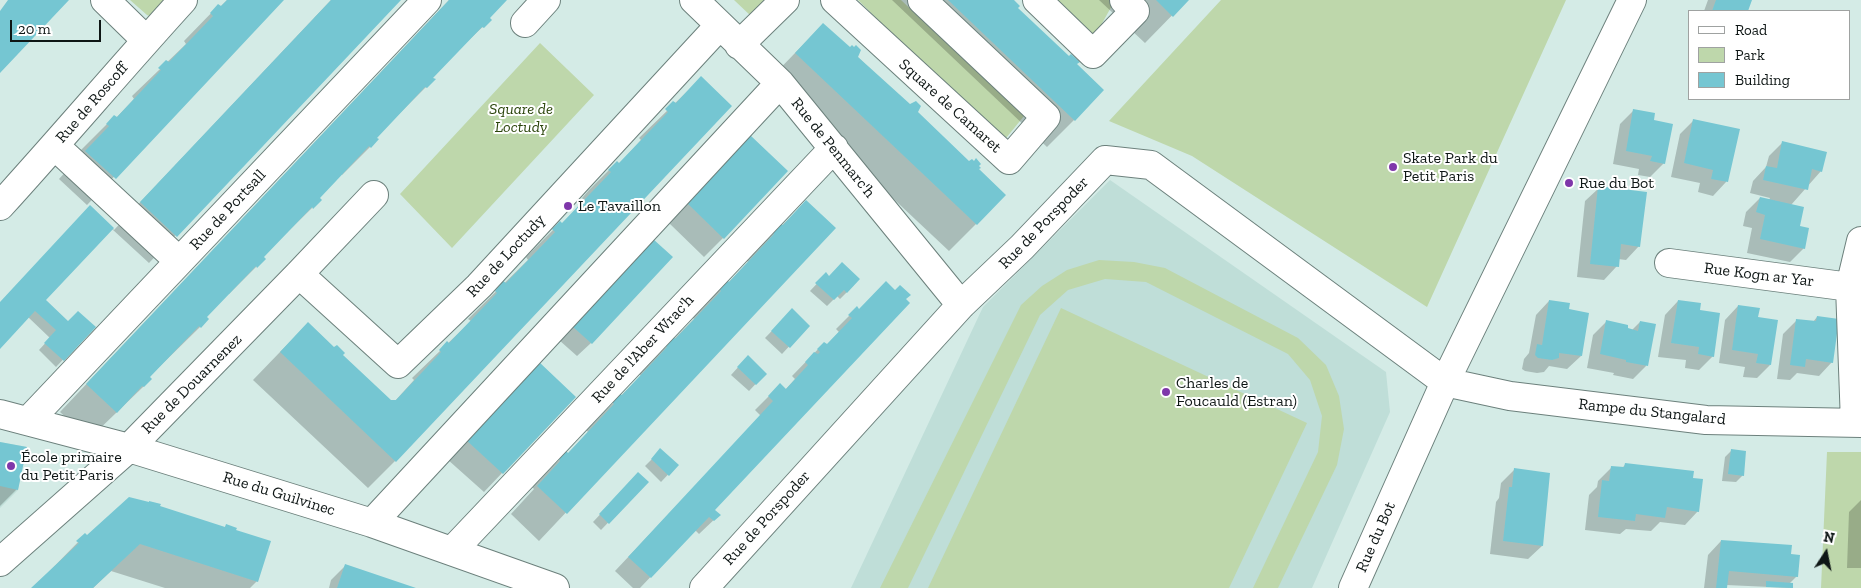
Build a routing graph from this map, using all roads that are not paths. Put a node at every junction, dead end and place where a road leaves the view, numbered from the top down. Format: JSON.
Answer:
{"nodes":[{"id":1,"x":105,"y":0,"type":"edge"},
{"id":2,"x":183,"y":0,"type":"edge"},
{"id":3,"x":427,"y":0,"type":"edge"},
{"id":4,"x":546,"y":0,"type":"edge"},
{"id":5,"x":694,"y":0,"type":"edge"},
{"id":6,"x":785,"y":0,"type":"edge"},
{"id":7,"x":835,"y":0,"type":"edge"},
{"id":8,"x":922,"y":0,"type":"edge"},
{"id":9,"x":1037,"y":0,"type":"edge"},
{"id":10,"x":1124,"y":0,"type":"edge"},
{"id":11,"x":1632,"y":0,"type":"edge"},
{"id":12,"x":525,"y":23,"type":"dead end"},
{"id":13,"x":720,"y":25,"type":"junction"},
{"id":14,"x":146,"y":40,"type":"junction"},
{"id":15,"x":740,"y":45,"type":"junction"},
{"id":16,"x":780,"y":83,"type":"junction"},
{"id":17,"x":55,"y":146,"type":"junction"},
{"id":18,"x":834,"y":148,"type":"junction"},
{"id":19,"x":374,"y":195,"type":"dead end"},
{"id":20,"x":0,"y":206,"type":"edge"},
{"id":21,"x":1861,"y":241,"type":"edge"},
{"id":22,"x":179,"y":261,"type":"junction"},
{"id":23,"x":1669,"y":263,"type":"dead end"},
{"id":24,"x":299,"y":274,"type":"junction"},
{"id":25,"x":1850,"y":287,"type":"junction"},
{"id":26,"x":961,"y":305,"type":"junction"},
{"id":27,"x":1445,"y":382,"type":"junction"},
{"id":28,"x":0,"y":414,"type":"edge"},
{"id":29,"x":29,"y":420,"type":"junction"},
{"id":30,"x":1858,"y":423,"type":"edge"},
{"id":31,"x":129,"y":448,"type":"junction"},
{"id":32,"x":372,"y":523,"type":"junction"},
{"id":33,"x":452,"y":550,"type":"junction"},
{"id":34,"x":0,"y":562,"type":"edge"},
{"id":35,"x":555,"y":588,"type":"edge"},
{"id":36,"x":704,"y":588,"type":"edge"},
{"id":37,"x":1353,"y":588,"type":"edge"}],
"edges":[{"from":1,"to":14,"type":"street"},
{"from":2,"to":14,"type":"street","name":"Rue de Roscoff"},
{"from":3,"to":22,"type":"street","name":"Rue de Portsall"},
{"from":4,"to":12,"type":"street"},
{"from":5,"to":13,"type":"street","name":"Rue de Penmarc'h"},
{"from":6,"to":15,"type":"street"},
{"from":7,"to":8,"type":"street","name":"Square de Camaret"},
{"from":9,"to":10,"type":"street"},
{"from":11,"to":27,"type":"street","name":"Rue du Bot"},
{"from":13,"to":15,"type":"street","name":"Rue de Penmarc'h"},
{"from":13,"to":24,"type":"street","name":"Rue de Loctudy"},
{"from":14,"to":17,"type":"street","name":"Rue de Roscoff"},
{"from":15,"to":16,"type":"street","name":"Rue de Penmarc'h"},
{"from":16,"to":18,"type":"street","name":"Rue de Penmarc'h"},
{"from":16,"to":32,"type":"street"},
{"from":17,"to":20,"type":"street","name":"Rue de Roscoff"},
{"from":17,"to":22,"type":"street"},
{"from":18,"to":26,"type":"street","name":"Rue de Penmarc'h"},
{"from":18,"to":33,"type":"street","name":"Rue de l'Aber Wrac'h"},
{"from":19,"to":24,"type":"street","name":"Rue de Douarnenez"},
{"from":21,"to":25,"type":"street"},
{"from":22,"to":29,"type":"street","name":"Rue de Portsall"},
{"from":23,"to":25,"type":"street","name":"Rue Kogn ar Yar"},
{"from":24,"to":31,"type":"street","name":"Rue de Douarnenez"},
{"from":25,"to":30,"type":"street"},
{"from":26,"to":27,"type":"street","name":"Rue de Porspoder"},
{"from":26,"to":36,"type":"street","name":"Rue de Porspoder"},
{"from":27,"to":30,"type":"street","name":"Rampe du Stangalard"},
{"from":27,"to":37,"type":"street","name":"Rue du Bot"},
{"from":28,"to":29,"type":"street","name":"Rue du Guilvinec"},
{"from":29,"to":31,"type":"street","name":"Rue du Guilvinec"},
{"from":31,"to":32,"type":"street","name":"Rue du Guilvinec"},
{"from":31,"to":34,"type":"street","name":"Rue de Douarnenez"},
{"from":32,"to":33,"type":"street","name":"Rue du Guilvinec"},
{"from":33,"to":35,"type":"street","name":"Rue du Guilvinec"}]}
